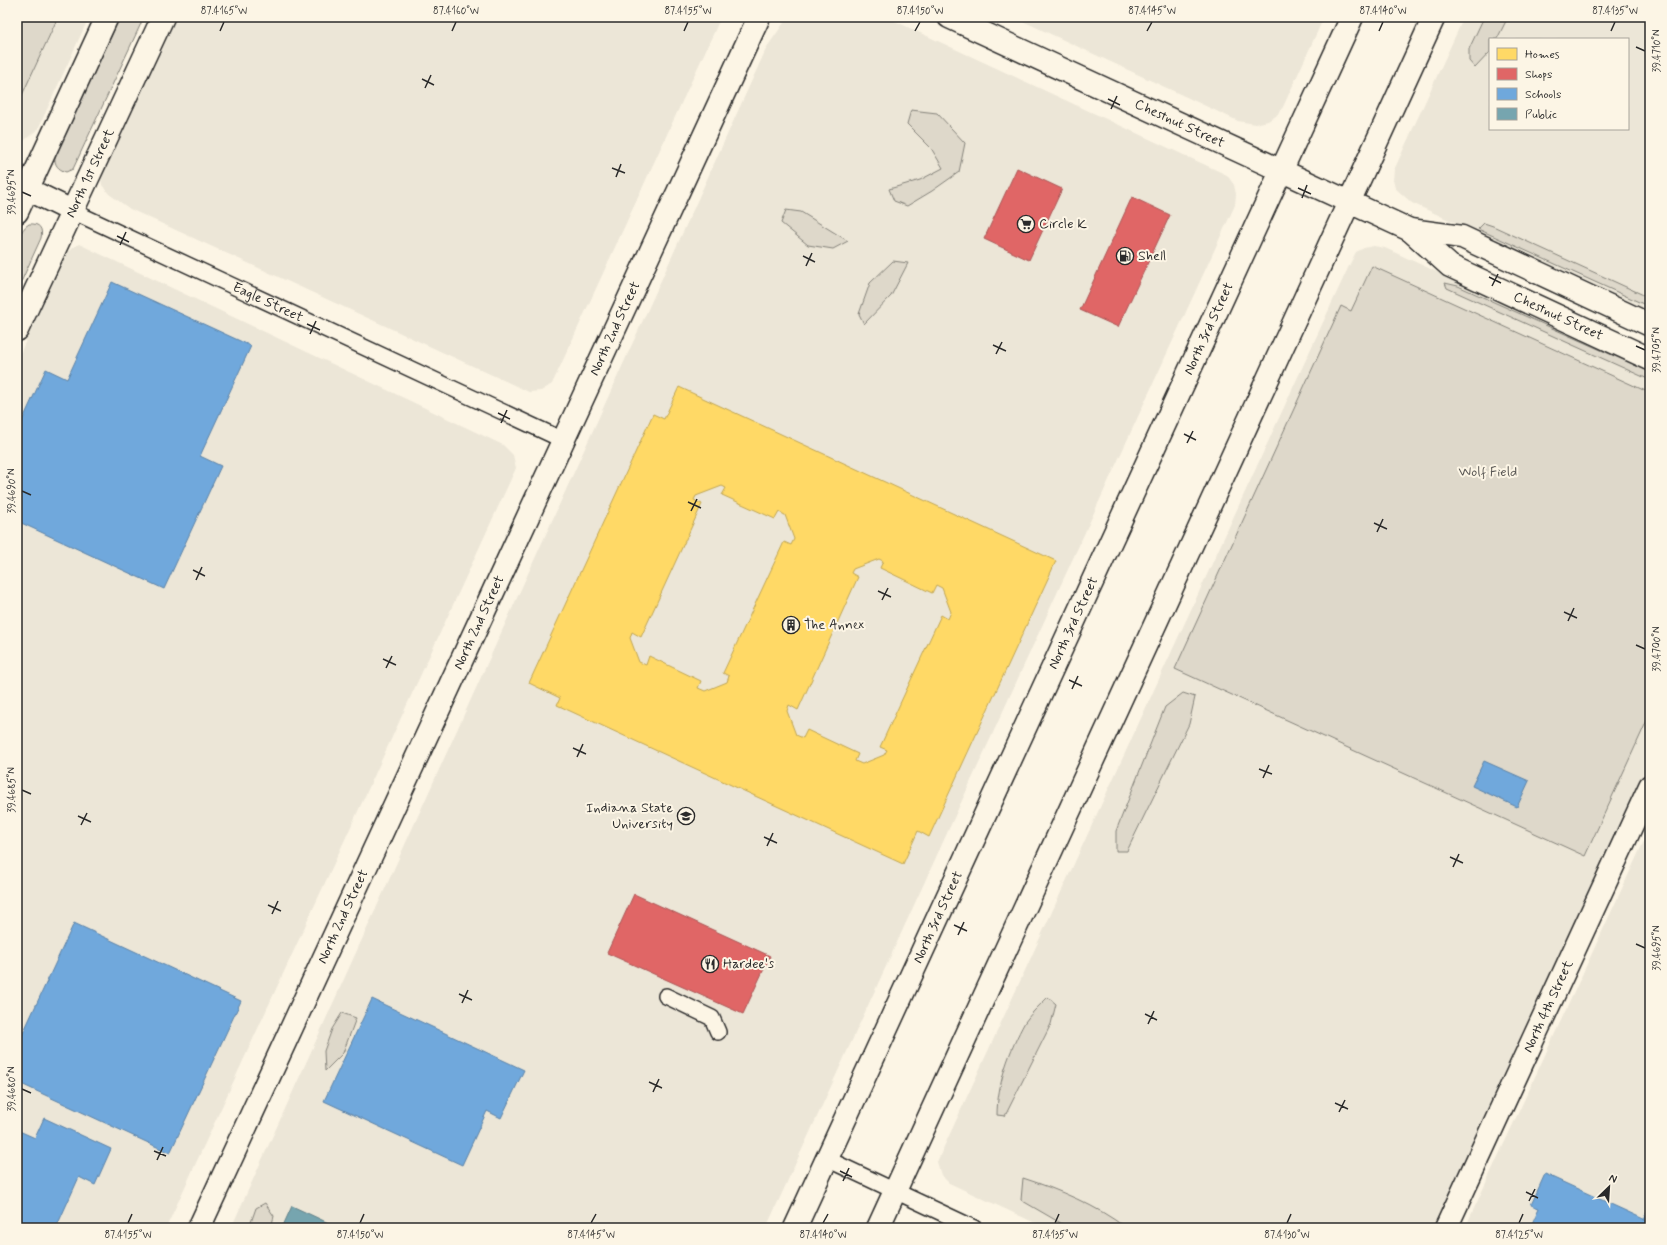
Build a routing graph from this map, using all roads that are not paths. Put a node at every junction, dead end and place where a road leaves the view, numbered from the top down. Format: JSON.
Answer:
{"nodes":[{"id":1,"x":107,"y":17,"type":"edge"},
{"id":2,"x":162,"y":17,"type":"edge"},
{"id":3,"x":759,"y":17,"type":"edge"},
{"id":4,"x":949,"y":17,"type":"edge"},
{"id":5,"x":1352,"y":17,"type":"edge"},
{"id":6,"x":1434,"y":17,"type":"edge"},
{"id":7,"x":1281,"y":171,"type":"junction"},
{"id":8,"x":22,"y":187,"type":"edge"},
{"id":9,"x":1349,"y":202,"type":"junction"},
{"id":10,"x":72,"y":211,"type":"junction"},
{"id":11,"x":17,"y":212,"type":"edge"},
{"id":12,"x":1410,"y":230,"type":"junction"},
{"id":13,"x":1650,"y":325,"type":"edge"},
{"id":14,"x":17,"y":330,"type":"edge"},
{"id":15,"x":1650,"y":359,"type":"edge"},
{"id":16,"x":563,"y":440,"type":"junction"},
{"id":17,"x":1650,"y":786,"type":"edge"},
{"id":18,"x":666,"y":996,"type":"dead end"},
{"id":19,"x":718,"y":1032,"type":"dead end"},
{"id":20,"x":827,"y":1159,"type":"junction"},
{"id":21,"x":895,"y":1190,"type":"junction"},
{"id":22,"x":198,"y":1228,"type":"edge"},
{"id":23,"x":795,"y":1228,"type":"edge"},
{"id":24,"x":878,"y":1228,"type":"edge"},
{"id":25,"x":974,"y":1228,"type":"edge"},
{"id":26,"x":1446,"y":1228,"type":"edge"}],
"edges":[{"from":1,"to":8,"type":"main road"},
{"from":2,"to":10,"type":"main road","name":"North 1st Street"},
{"from":3,"to":16,"type":"main road","name":"North 2nd Street"},
{"from":4,"to":7,"type":"main road","name":"Chestnut Street"},
{"from":5,"to":7,"type":"main road","name":"North 3rd Street"},
{"from":6,"to":9,"type":"main road"},
{"from":7,"to":9,"type":"main road","name":"Chestnut Street"},
{"from":7,"to":20,"type":"main road","name":"North 3rd Street"},
{"from":8,"to":10,"type":"main road","name":"Eagle Street"},
{"from":8,"to":11,"type":"main road"},
{"from":9,"to":12,"type":"main road","name":"Chestnut Street"},
{"from":9,"to":21,"type":"main road"},
{"from":10,"to":14,"type":"main road","name":"North 1st Street"},
{"from":10,"to":16,"type":"lane","name":"Eagle Street"},
{"from":12,"to":13,"type":"main road","name":"Chestnut Street"},
{"from":12,"to":15,"type":"main road","name":"Chestnut Street"},
{"from":16,"to":22,"type":"main road","name":"North 2nd Street"},
{"from":17,"to":26,"type":"main road","name":"North 4th Street"},
{"from":18,"to":19,"type":"lane"},
{"from":20,"to":21,"type":"lane"},
{"from":20,"to":23,"type":"main road","name":"North 3rd Street"},
{"from":21,"to":24,"type":"main road"},
{"from":21,"to":25,"type":"lane"}]}
